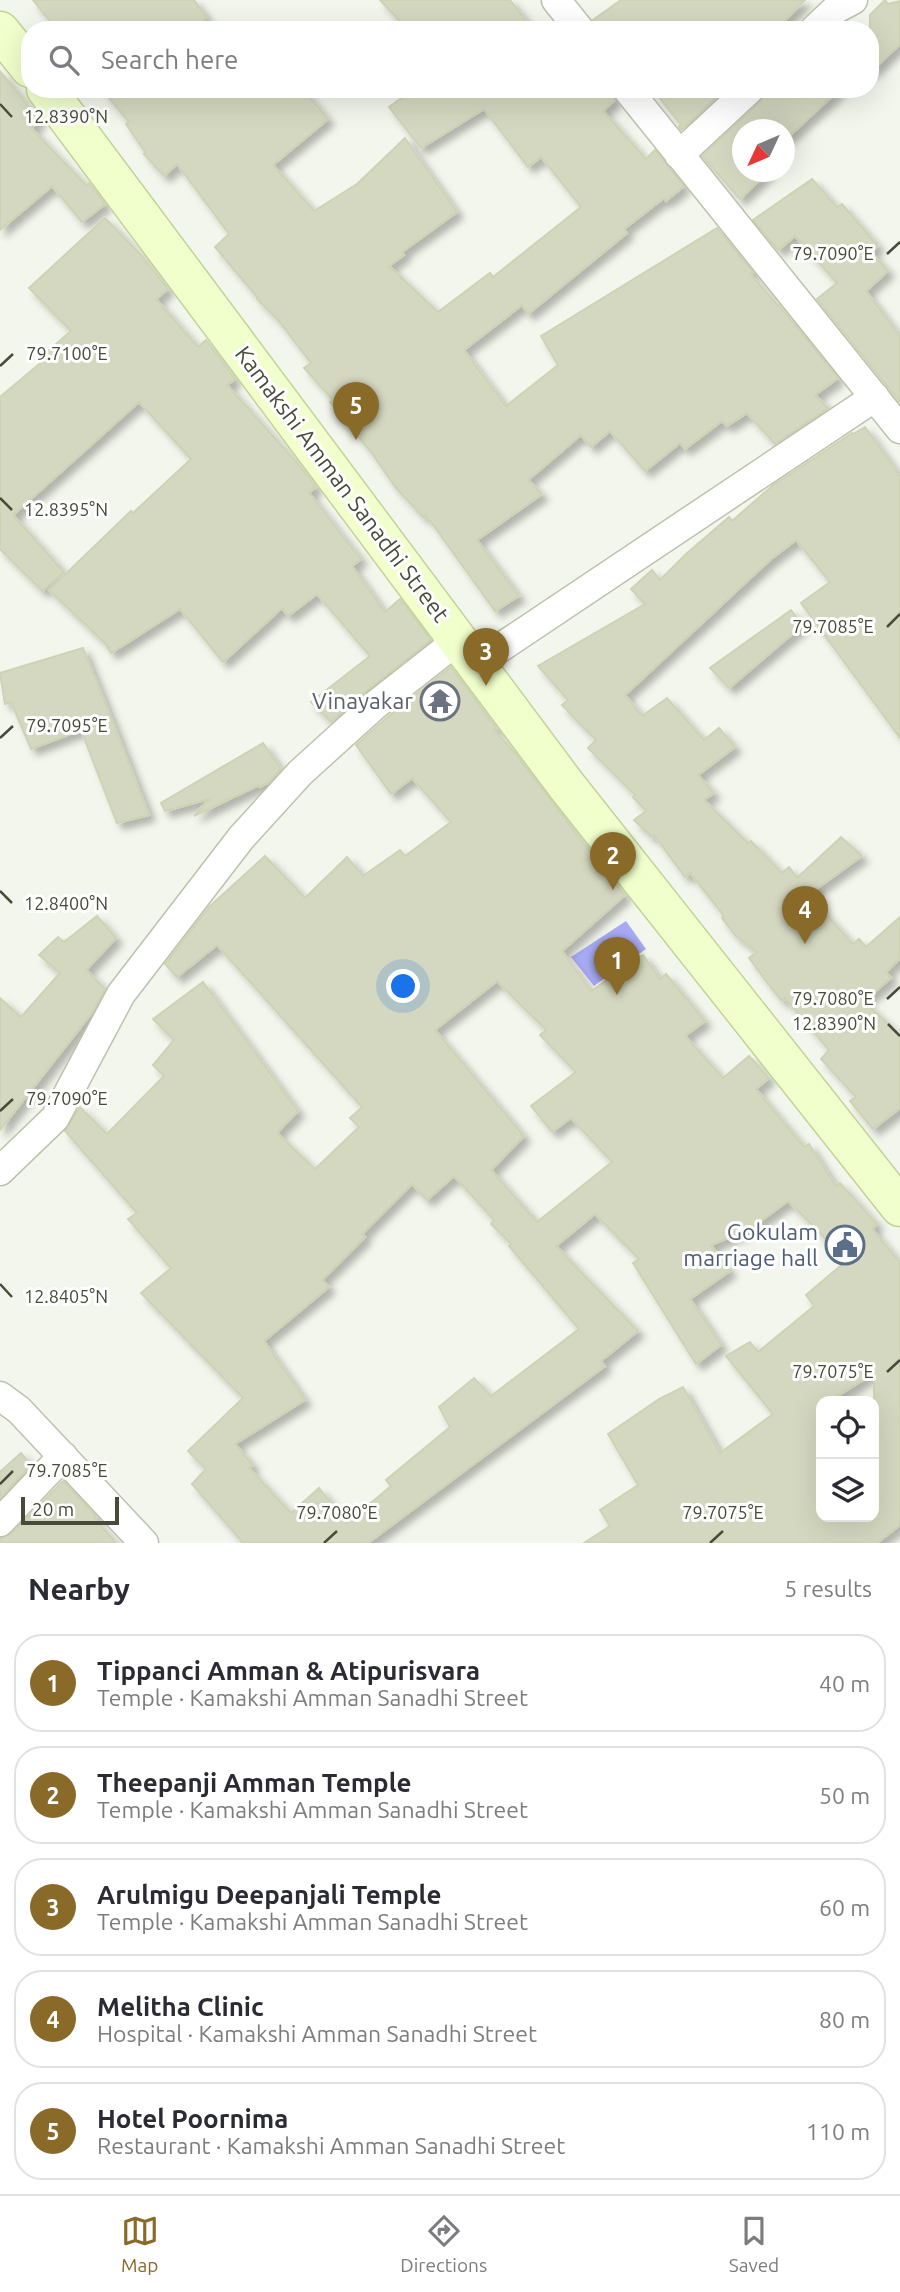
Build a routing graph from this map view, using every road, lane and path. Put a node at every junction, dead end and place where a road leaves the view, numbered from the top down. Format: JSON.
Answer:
{"nodes":[{"id":1,"x":556,"y":0,"type":"edge"},
{"id":2,"x":853,"y":0,"type":"edge"},
{"id":3,"x":573,"y":21,"type":"edge"},
{"id":4,"x":823,"y":21,"type":"edge"},
{"id":5,"x":0,"y":31,"type":"edge"},
{"id":6,"x":21,"y":57,"type":"edge"},
{"id":7,"x":53,"y":98,"type":"edge"},
{"id":8,"x":634,"y":98,"type":"edge"},
{"id":9,"x":740,"y":98,"type":"edge"},
{"id":10,"x":679,"y":155,"type":"junction"},
{"id":11,"x":875,"y":397,"type":"junction"},
{"id":12,"x":900,"y":429,"type":"edge"},
{"id":13,"x":467,"y":652,"type":"junction"},
{"id":14,"x":0,"y":1171,"type":"edge"},
{"id":15,"x":900,"y":1207,"type":"edge"},
{"id":16,"x":0,"y":1396,"type":"edge"},
{"id":17,"x":63,"y":1456,"type":"junction"},
{"id":18,"x":0,"y":1522,"type":"edge"},
{"id":19,"x":144,"y":1543,"type":"edge"}],
"edges":[{"from":1,"to":3,"type":"street"},
{"from":2,"to":4,"type":"street"},
{"from":5,"to":6,"type":"main road"},
{"from":7,"to":13,"type":"main road","name":"Kamakshi Amman Sanadhi Street"},
{"from":8,"to":10,"type":"street"},
{"from":9,"to":10,"type":"street"},
{"from":10,"to":11,"type":"street"},
{"from":11,"to":12,"type":"street"},
{"from":11,"to":13,"type":"street"},
{"from":13,"to":14,"type":"street"},
{"from":13,"to":15,"type":"main road","name":"Kamakshi Amman Sanadhi Street"},
{"from":16,"to":17,"type":"street"},
{"from":17,"to":18,"type":"street"},
{"from":17,"to":19,"type":"street"}]}
